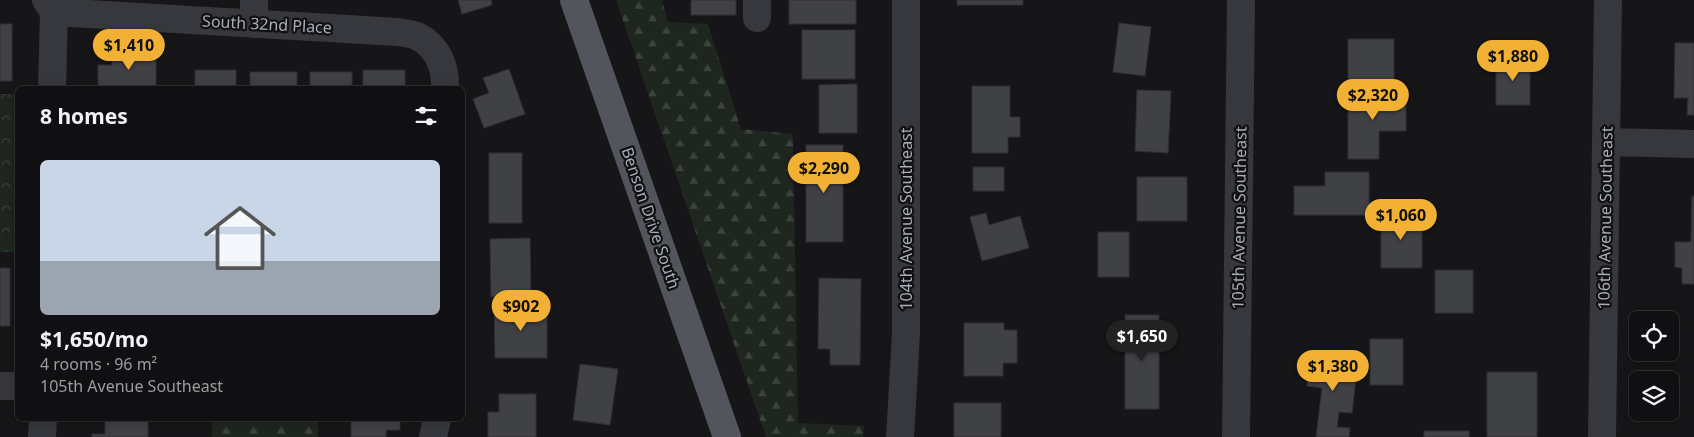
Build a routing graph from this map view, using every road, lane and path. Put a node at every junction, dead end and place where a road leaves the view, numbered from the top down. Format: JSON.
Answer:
{"nodes":[{"id":1,"x":574,"y":0,"type":"edge"},
{"id":2,"x":906,"y":0,"type":"edge"},
{"id":3,"x":1241,"y":0,"type":"edge"},
{"id":4,"x":1608,"y":0,"type":"edge"},
{"id":5,"x":50,"y":6,"type":"edge"},
{"id":6,"x":254,"y":12,"type":"edge"},
{"id":7,"x":52,"y":86,"type":"edge"},
{"id":8,"x":446,"y":86,"type":"edge"},
{"id":9,"x":1606,"y":142,"type":"junction"},
{"id":10,"x":1694,"y":144,"type":"edge"},
{"id":11,"x":0,"y":386,"type":"edge"},
{"id":12,"x":15,"y":386,"type":"edge"},
{"id":13,"x":42,"y":421,"type":"edge"},
{"id":14,"x":437,"y":421,"type":"edge"},
{"id":15,"x":42,"y":437,"type":"edge"},
{"id":16,"x":433,"y":437,"type":"edge"},
{"id":17,"x":727,"y":437,"type":"edge"},
{"id":18,"x":900,"y":437,"type":"edge"},
{"id":19,"x":1236,"y":437,"type":"edge"},
{"id":20,"x":1602,"y":437,"type":"edge"}],
"edges":[{"from":1,"to":17,"type":"main road","name":"Benson Drive South"},
{"from":2,"to":18,"type":"street","name":"104th Avenue Southeast"},
{"from":3,"to":19,"type":"street","name":"105th Avenue Southeast"},
{"from":4,"to":9,"type":"street","name":"106th Avenue Southeast"},
{"from":5,"to":6,"type":"street","name":"South 32nd Place"},
{"from":5,"to":7,"type":"street"},
{"from":6,"to":8,"type":"street","name":"South 32nd Place"},
{"from":9,"to":10,"type":"street"},
{"from":9,"to":20,"type":"street","name":"106th Avenue Southeast"},
{"from":11,"to":12,"type":"street"},
{"from":13,"to":15,"type":"street"},
{"from":14,"to":16,"type":"street"}]}
